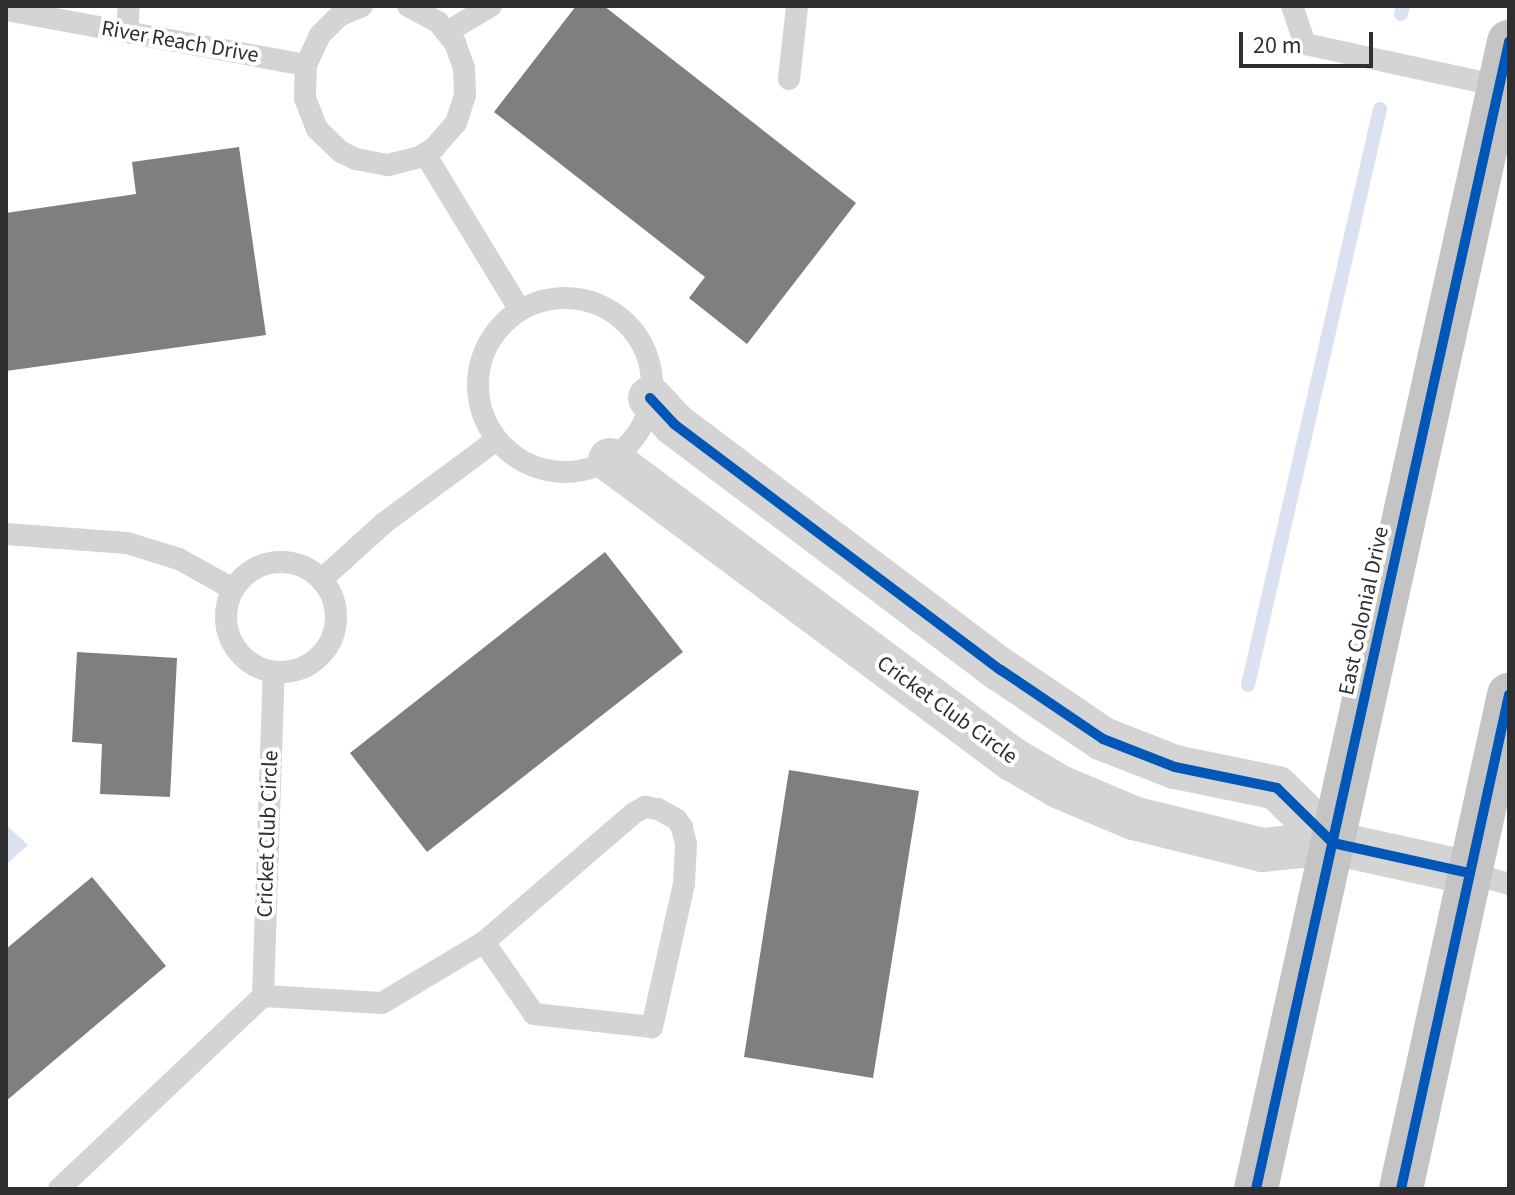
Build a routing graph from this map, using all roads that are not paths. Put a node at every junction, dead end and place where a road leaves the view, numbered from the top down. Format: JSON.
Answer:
{"nodes":[{"id":1,"x":129,"y":6,"type":"edge"},
{"id":2,"x":362,"y":6,"type":"edge"},
{"id":3,"x":408,"y":6,"type":"edge"},
{"id":4,"x":491,"y":6,"type":"edge"},
{"id":5,"x":797,"y":6,"type":"edge"},
{"id":6,"x":1292,"y":6,"type":"edge"},
{"id":7,"x":6,"y":10,"type":"edge"},
{"id":8,"x":127,"y":32,"type":"junction"},
{"id":9,"x":447,"y":32,"type":"junction"},
{"id":10,"x":1509,"y":42,"type":"edge"},
{"id":11,"x":306,"y":65,"type":"junction"},
{"id":12,"x":789,"y":79,"type":"dead end"},
{"id":13,"x":1499,"y":86,"type":"junction"},
{"id":14,"x":425,"y":154,"type":"junction"},
{"id":15,"x":520,"y":310,"type":"junction"},
{"id":16,"x":650,"y":398,"type":"junction"},
{"id":17,"x":496,"y":440,"type":"junction"},
{"id":18,"x":610,"y":460,"type":"junction"},
{"id":19,"x":6,"y":534,"type":"edge"},
{"id":20,"x":321,"y":580,"type":"junction"},
{"id":21,"x":233,"y":589,"type":"junction"},
{"id":22,"x":274,"y":672,"type":"junction"},
{"id":23,"x":1509,"y":695,"type":"edge"},
{"id":24,"x":1333,"y":843,"type":"junction"},
{"id":25,"x":1490,"y":879,"type":"edge"},
{"id":26,"x":484,"y":942,"type":"junction"},
{"id":27,"x":263,"y":996,"type":"junction"},
{"id":28,"x":59,"y":1189,"type":"edge"},
{"id":29,"x":1256,"y":1189,"type":"edge"},
{"id":30,"x":1401,"y":1189,"type":"edge"}],
"edges":[{"from":1,"to":8,"type":"lane"},
{"from":2,"to":11,"type":"lane"},
{"from":3,"to":9,"type":"lane"},
{"from":4,"to":9,"type":"lane"},
{"from":5,"to":12,"type":"lane"},
{"from":6,"to":13,"type":"lane"},
{"from":7,"to":8,"type":"lane","name":"River Reach Drive"},
{"from":8,"to":11,"type":"lane","name":"River Reach Drive"},
{"from":9,"to":14,"type":"lane"},
{"from":10,"to":13,"type":"highway","name":"East Colonial Drive"},
{"from":11,"to":14,"type":"lane"},
{"from":13,"to":24,"type":"highway","name":"East Colonial Drive"},
{"from":14,"to":15,"type":"lane"},
{"from":15,"to":16,"type":"lane"},
{"from":15,"to":17,"type":"lane"},
{"from":16,"to":18,"type":"lane"},
{"from":16,"to":24,"type":"street"},
{"from":17,"to":18,"type":"lane"},
{"from":17,"to":20,"type":"lane"},
{"from":18,"to":24,"type":"street","name":"Cricket Club Circle"},
{"from":19,"to":21,"type":"lane"},
{"from":20,"to":21,"type":"lane"},
{"from":20,"to":22,"type":"lane"},
{"from":21,"to":22,"type":"lane"},
{"from":22,"to":27,"type":"lane","name":"Cricket Club Circle"},
{"from":23,"to":25,"type":"highway"},
{"from":24,"to":25,"type":"street"},
{"from":24,"to":29,"type":"highway","name":"East Colonial Drive"},
{"from":25,"to":30,"type":"highway"},
{"from":26,"to":26,"type":"lane"},
{"from":26,"to":27,"type":"lane"},
{"from":27,"to":28,"type":"lane"}]}
